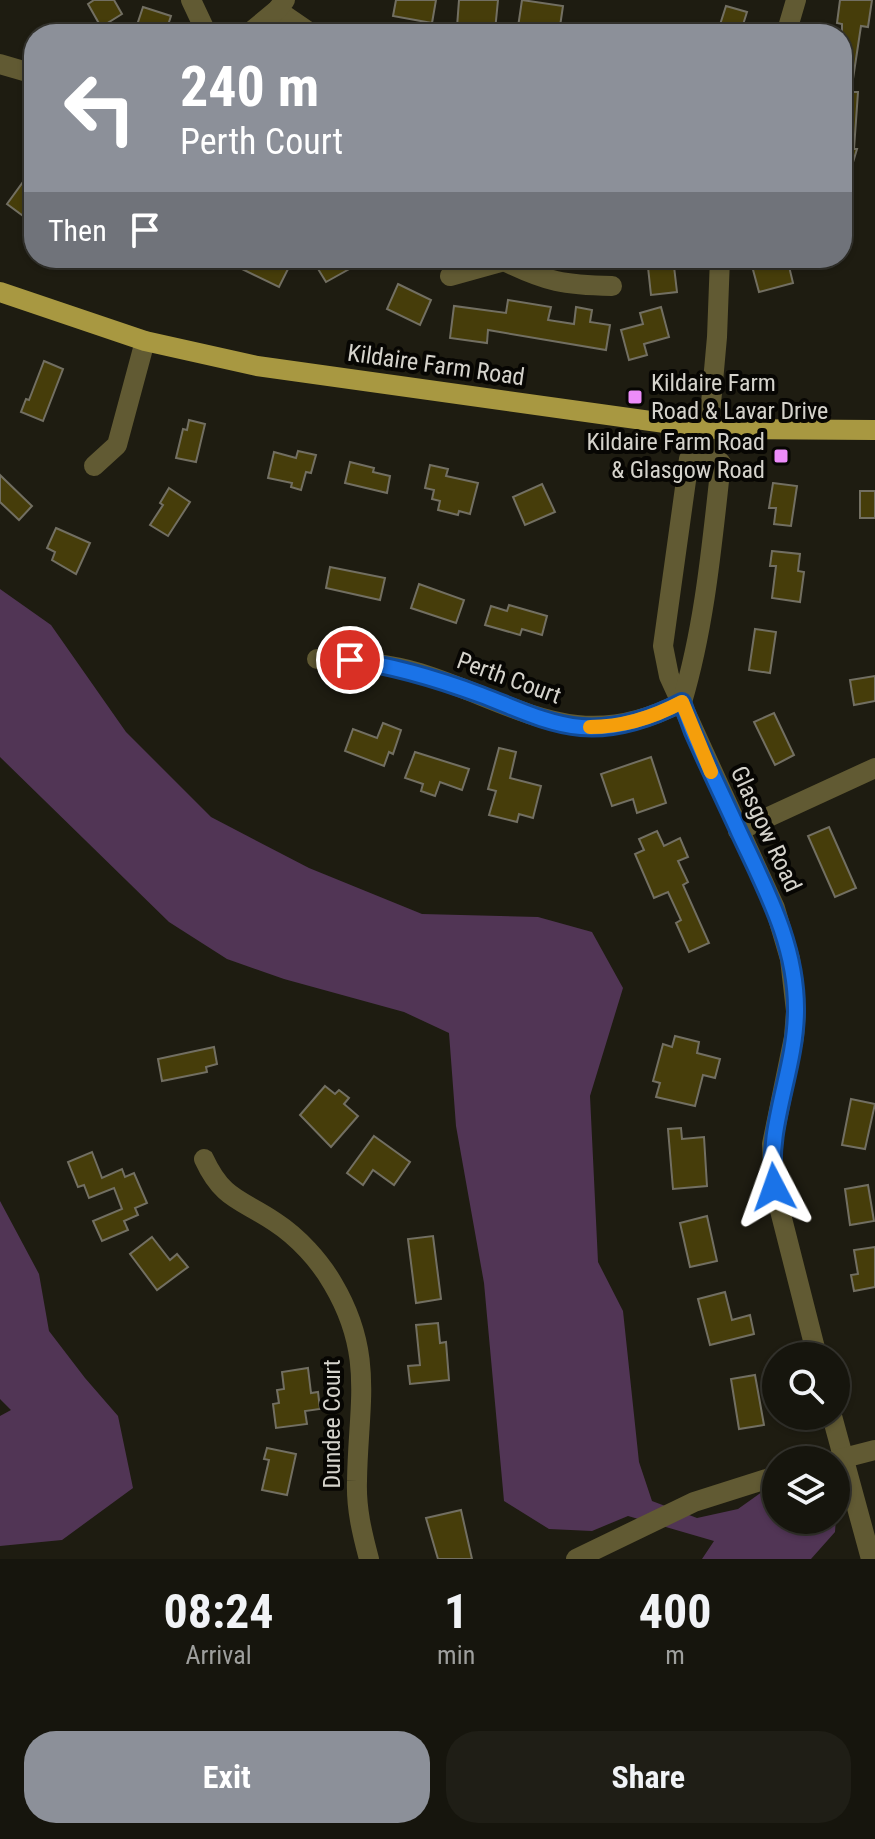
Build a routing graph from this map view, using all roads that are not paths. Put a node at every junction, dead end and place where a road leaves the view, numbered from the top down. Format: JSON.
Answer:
{"nodes":[{"id":1,"x":191,"y":0,"type":"edge"},
{"id":2,"x":796,"y":0,"type":"edge"},
{"id":3,"x":281,"y":5,"type":"edge"},
{"id":4,"x":202,"y":24,"type":"edge"},
{"id":5,"x":259,"y":24,"type":"edge"},
{"id":6,"x":301,"y":24,"type":"edge"},
{"id":7,"x":789,"y":24,"type":"edge"},
{"id":8,"x":0,"y":64,"type":"edge"},
{"id":9,"x":24,"y":71,"type":"edge"},
{"id":10,"x":475,"y":268,"type":"edge"},
{"id":11,"x":519,"y":268,"type":"edge"},
{"id":12,"x":720,"y":268,"type":"edge"},
{"id":13,"x":450,"y":276,"type":"dead end"},
{"id":14,"x":612,"y":286,"type":"dead end"},
{"id":15,"x":0,"y":292,"type":"edge"},
{"id":16,"x":145,"y":341,"type":"junction"},
{"id":17,"x":875,"y":430,"type":"edge"},
{"id":18,"x":707,"y":439,"type":"junction"},
{"id":19,"x":94,"y":466,"type":"dead end"},
{"id":20,"x":317,"y":659,"type":"dead end"},
{"id":21,"x":682,"y":702,"type":"junction"},
{"id":22,"x":875,"y":768,"type":"edge"},
{"id":23,"x":738,"y":831,"type":"junction"},
{"id":24,"x":204,"y":1159,"type":"dead end"},
{"id":25,"x":813,"y":1342,"type":"edge"},
{"id":26,"x":875,"y":1450,"type":"edge"},
{"id":27,"x":850,"y":1456,"type":"edge"},
{"id":28,"x":762,"y":1480,"type":"edge"},
{"id":29,"x":850,"y":1491,"type":"edge"},
{"id":30,"x":369,"y":1559,"type":"edge"},
{"id":31,"x":576,"y":1559,"type":"edge"},
{"id":32,"x":871,"y":1559,"type":"edge"}],
"edges":[{"from":1,"to":4,"type":"street"},
{"from":2,"to":7,"type":"street"},
{"from":3,"to":5,"type":"street"},
{"from":3,"to":6,"type":"street"},
{"from":8,"to":9,"type":"street"},
{"from":10,"to":13,"type":"street"},
{"from":11,"to":14,"type":"street"},
{"from":12,"to":18,"type":"street"},
{"from":15,"to":16,"type":"main road","name":"Kildaire Farm Road"},
{"from":16,"to":18,"type":"main road","name":"Kildaire Farm Road"},
{"from":16,"to":19,"type":"street"},
{"from":17,"to":18,"type":"main road","name":"Kildaire Farm Road"},
{"from":18,"to":21,"type":"street"},
{"from":18,"to":21,"type":"street","name":"Glasgow Road"},
{"from":20,"to":21,"type":"street","name":"Perth Court"},
{"from":21,"to":23,"type":"street","name":"Glasgow Road"},
{"from":22,"to":23,"type":"street"},
{"from":23,"to":25,"type":"street","name":"Glasgow Road"},
{"from":24,"to":30,"type":"street","name":"Dundee Court"},
{"from":26,"to":27,"type":"street"},
{"from":28,"to":31,"type":"street"},
{"from":29,"to":32,"type":"street"}]}
